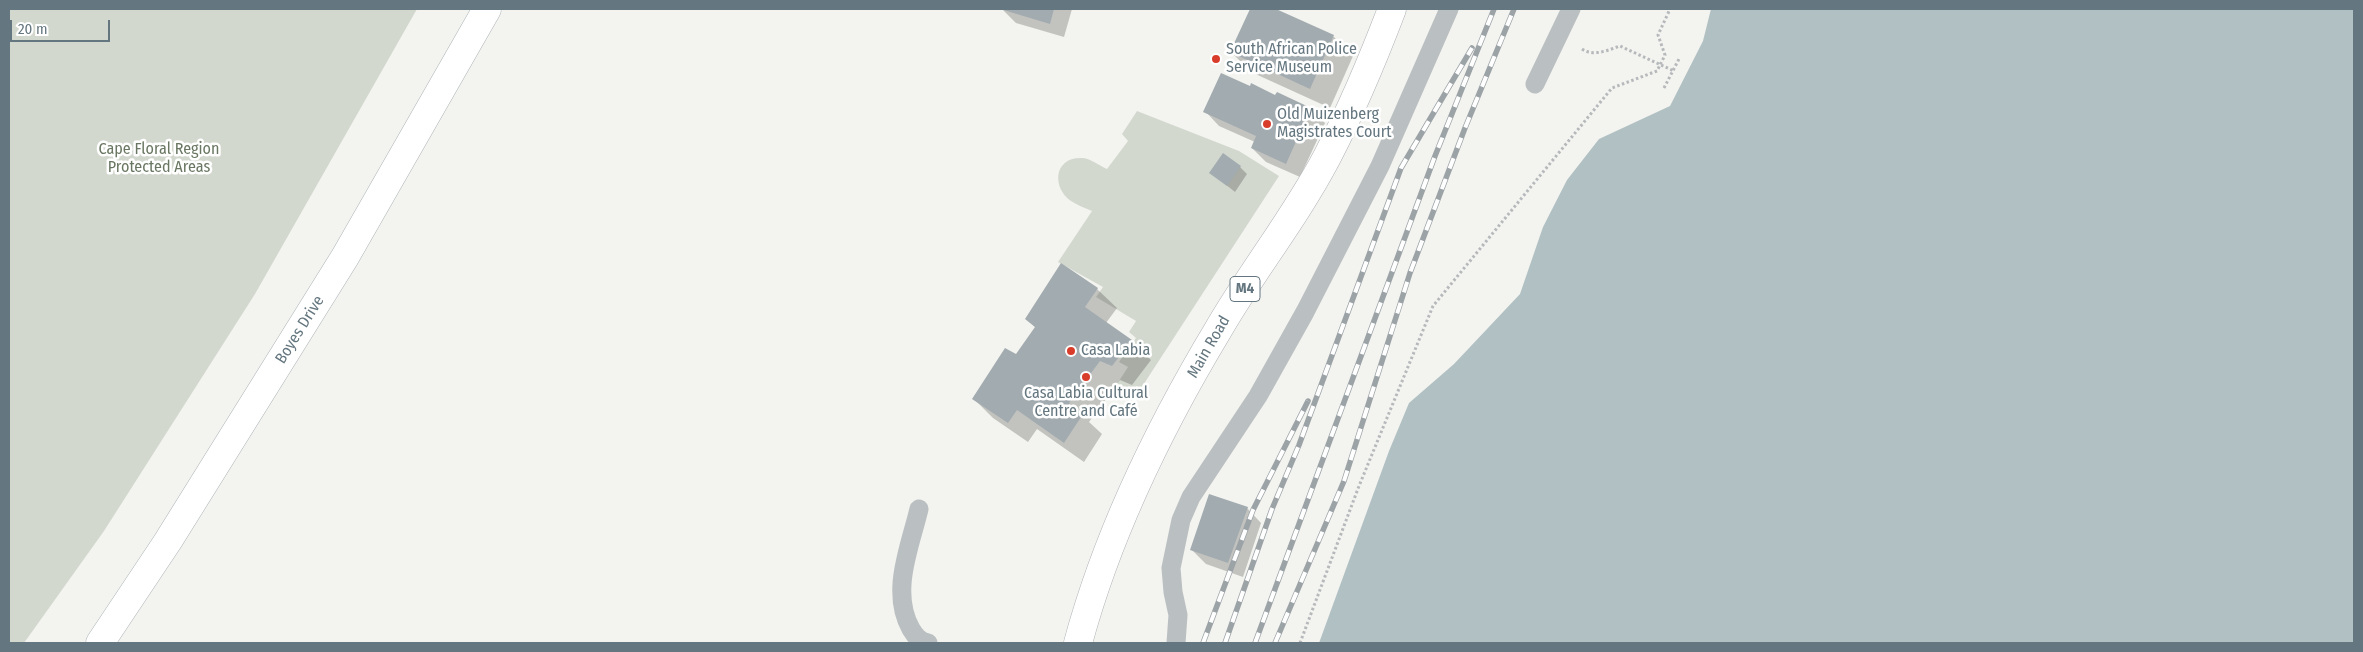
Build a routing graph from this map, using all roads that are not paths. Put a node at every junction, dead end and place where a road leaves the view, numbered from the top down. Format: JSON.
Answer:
{"nodes":[{"id":1,"x":488,"y":9,"type":"edge"},
{"id":2,"x":1392,"y":9,"type":"edge"},
{"id":3,"x":1449,"y":9,"type":"edge"},
{"id":4,"x":1571,"y":9,"type":"edge"},
{"id":5,"x":1535,"y":84,"type":"dead end"},
{"id":6,"x":919,"y":508,"type":"dead end"},
{"id":7,"x":100,"y":643,"type":"edge"},
{"id":8,"x":928,"y":643,"type":"edge"},
{"id":9,"x":1078,"y":643,"type":"edge"},
{"id":10,"x":1176,"y":643,"type":"edge"}],
"edges":[{"from":1,"to":7,"type":"main road","name":"Boyes Drive"},
{"from":2,"to":9,"type":"main road","name":"Main Road","number":"M4"},
{"from":3,"to":10,"type":"lane"},
{"from":4,"to":5,"type":"lane"},
{"from":6,"to":8,"type":"lane"}]}
